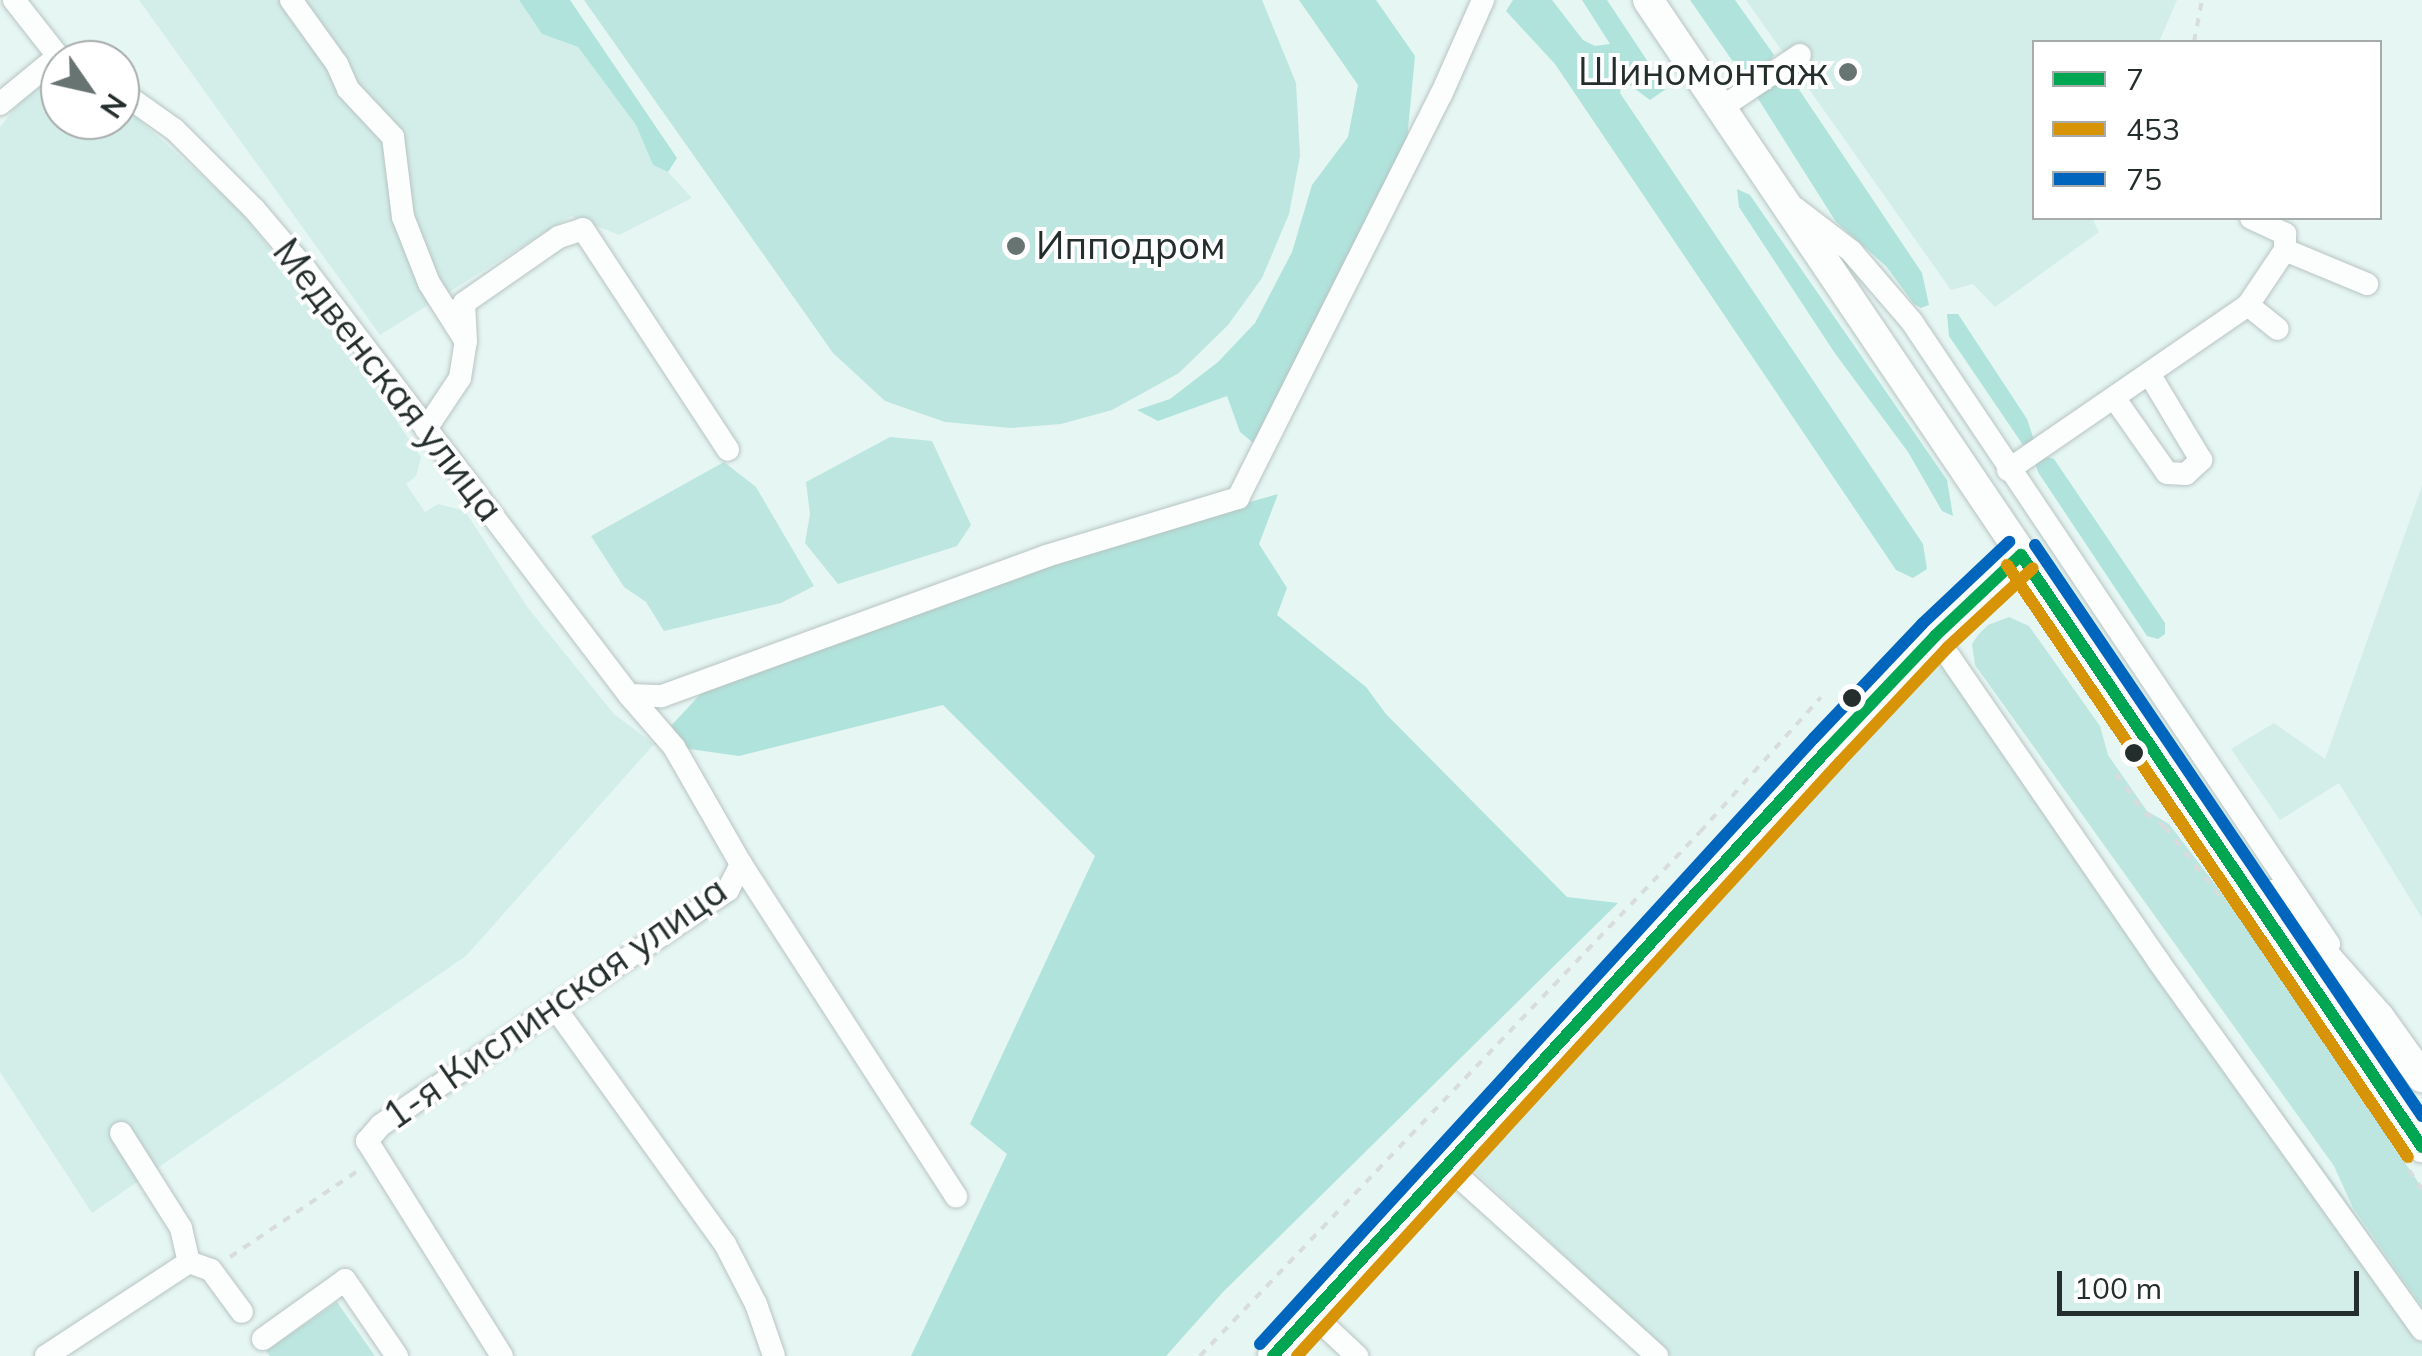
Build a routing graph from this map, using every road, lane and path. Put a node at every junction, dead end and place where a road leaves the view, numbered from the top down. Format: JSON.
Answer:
{"nodes":[{"id":1,"x":14,"y":0,"type":"edge"},
{"id":2,"x":292,"y":0,"type":"edge"},
{"id":3,"x":1482,"y":0,"type":"edge"},
{"id":4,"x":1648,"y":0,"type":"edge"},
{"id":5,"x":2202,"y":0,"type":"edge"},
{"id":6,"x":45,"y":40,"type":"edge"},
{"id":7,"x":2194,"y":40,"type":"edge"},
{"id":8,"x":1800,"y":55,"type":"dead end"},
{"id":9,"x":40,"y":73,"type":"edge"},
{"id":10,"x":0,"y":104,"type":"edge"},
{"id":11,"x":140,"y":105,"type":"edge"},
{"id":12,"x":1721,"y":108,"type":"junction"},
{"id":13,"x":1782,"y":197,"type":"junction"},
{"id":14,"x":2255,"y":220,"type":"edge"},
{"id":15,"x":2284,"y":250,"type":"junction"},
{"id":16,"x":2367,"y":284,"type":"dead end"},
{"id":17,"x":2248,"y":306,"type":"junction"},
{"id":18,"x":2278,"y":329,"type":"dead end"},
{"id":19,"x":466,"y":341,"type":"junction"},
{"id":20,"x":2150,"y":376,"type":"junction"},
{"id":21,"x":2115,"y":399,"type":"junction"},
{"id":22,"x":426,"y":428,"type":"junction"},
{"id":23,"x":728,"y":450,"type":"dead end"},
{"id":24,"x":2008,"y":470,"type":"junction"},
{"id":25,"x":2021,"y":555,"type":"junction"},
{"id":26,"x":1935,"y":636,"type":"junction"},
{"id":27,"x":629,"y":695,"type":"junction"},
{"id":28,"x":1820,"y":697,"type":"dead end"},
{"id":29,"x":2116,"y":774,"type":"dead end"},
{"id":30,"x":2190,"y":803,"type":"junction"},
{"id":31,"x":741,"y":864,"type":"junction"},
{"id":32,"x":2231,"y":911,"type":"dead end"},
{"id":33,"x":556,"y":1008,"type":"junction"},
{"id":34,"x":2379,"y":1017,"type":"junction"},
{"id":35,"x":2422,"y":1077,"type":"edge"},
{"id":36,"x":121,"y":1134,"type":"dead end"},
{"id":37,"x":372,"y":1150,"type":"junction"},
{"id":38,"x":2411,"y":1152,"type":"edge"},
{"id":39,"x":1446,"y":1166,"type":"junction"},
{"id":40,"x":2422,"y":1189,"type":"edge"},
{"id":41,"x":956,"y":1196,"type":"dead end"},
{"id":42,"x":200,"y":1266,"type":"junction"},
{"id":43,"x":242,"y":1312,"type":"dead end"},
{"id":44,"x":1312,"y":1314,"type":"junction"},
{"id":45,"x":2422,"y":1329,"type":"edge"},
{"id":46,"x":262,"y":1339,"type":"dead end"},
{"id":47,"x":46,"y":1356,"type":"edge"},
{"id":48,"x":397,"y":1356,"type":"edge"},
{"id":49,"x":502,"y":1356,"type":"edge"},
{"id":50,"x":774,"y":1356,"type":"edge"},
{"id":51,"x":1200,"y":1356,"type":"edge"},
{"id":52,"x":1273,"y":1356,"type":"edge"},
{"id":53,"x":1357,"y":1356,"type":"edge"},
{"id":54,"x":1656,"y":1356,"type":"edge"}],
"edges":[{"from":1,"to":6,"type":"street"},
{"from":2,"to":19,"type":"street"},
{"from":3,"to":27,"type":"street"},
{"from":4,"to":12,"type":"main road"},
{"from":5,"to":7,"type":"path"},
{"from":8,"to":12,"type":"street"},
{"from":9,"to":10,"type":"street"},
{"from":11,"to":22,"type":"street","name":"Медвенская улица"},
{"from":12,"to":13,"type":"main road"},
{"from":13,"to":24,"type":"street"},
{"from":13,"to":25,"type":"main road"},
{"from":14,"to":15,"type":"street"},
{"from":15,"to":16,"type":"street"},
{"from":15,"to":17,"type":"street"},
{"from":17,"to":18,"type":"street"},
{"from":17,"to":20,"type":"street"},
{"from":19,"to":22,"type":"street"},
{"from":19,"to":23,"type":"street"},
{"from":20,"to":21,"type":"street"},
{"from":20,"to":21,"type":"street"},
{"from":21,"to":24,"type":"street"},
{"from":22,"to":27,"type":"street","name":"Медвенская улица"},
{"from":24,"to":34,"type":"street"},
{"from":25,"to":26,"type":"main road"},
{"from":25,"to":30,"type":"main road"},
{"from":26,"to":39,"type":"main road"},
{"from":26,"to":45,"type":"street"},
{"from":27,"to":31,"type":"street","name":"Медвенская улица"},
{"from":28,"to":51,"type":"path"},
{"from":29,"to":32,"type":"path"},
{"from":30,"to":34,"type":"main road"},
{"from":30,"to":38,"type":"main road"},
{"from":31,"to":33,"type":"street","name":"1-я Кислинская улица"},
{"from":31,"to":41,"type":"street","name":"Медвенская улица"},
{"from":33,"to":37,"type":"street","name":"1-я Кислинская улица"},
{"from":33,"to":50,"type":"street"},
{"from":34,"to":35,"type":"main road"},
{"from":36,"to":42,"type":"street"},
{"from":37,"to":42,"type":"path"},
{"from":37,"to":49,"type":"street"},
{"from":38,"to":40,"type":"path"},
{"from":39,"to":44,"type":"main road"},
{"from":39,"to":54,"type":"street"},
{"from":42,"to":43,"type":"street"},
{"from":42,"to":47,"type":"street"},
{"from":44,"to":52,"type":"main road"},
{"from":44,"to":53,"type":"street"},
{"from":46,"to":48,"type":"street"}]}
